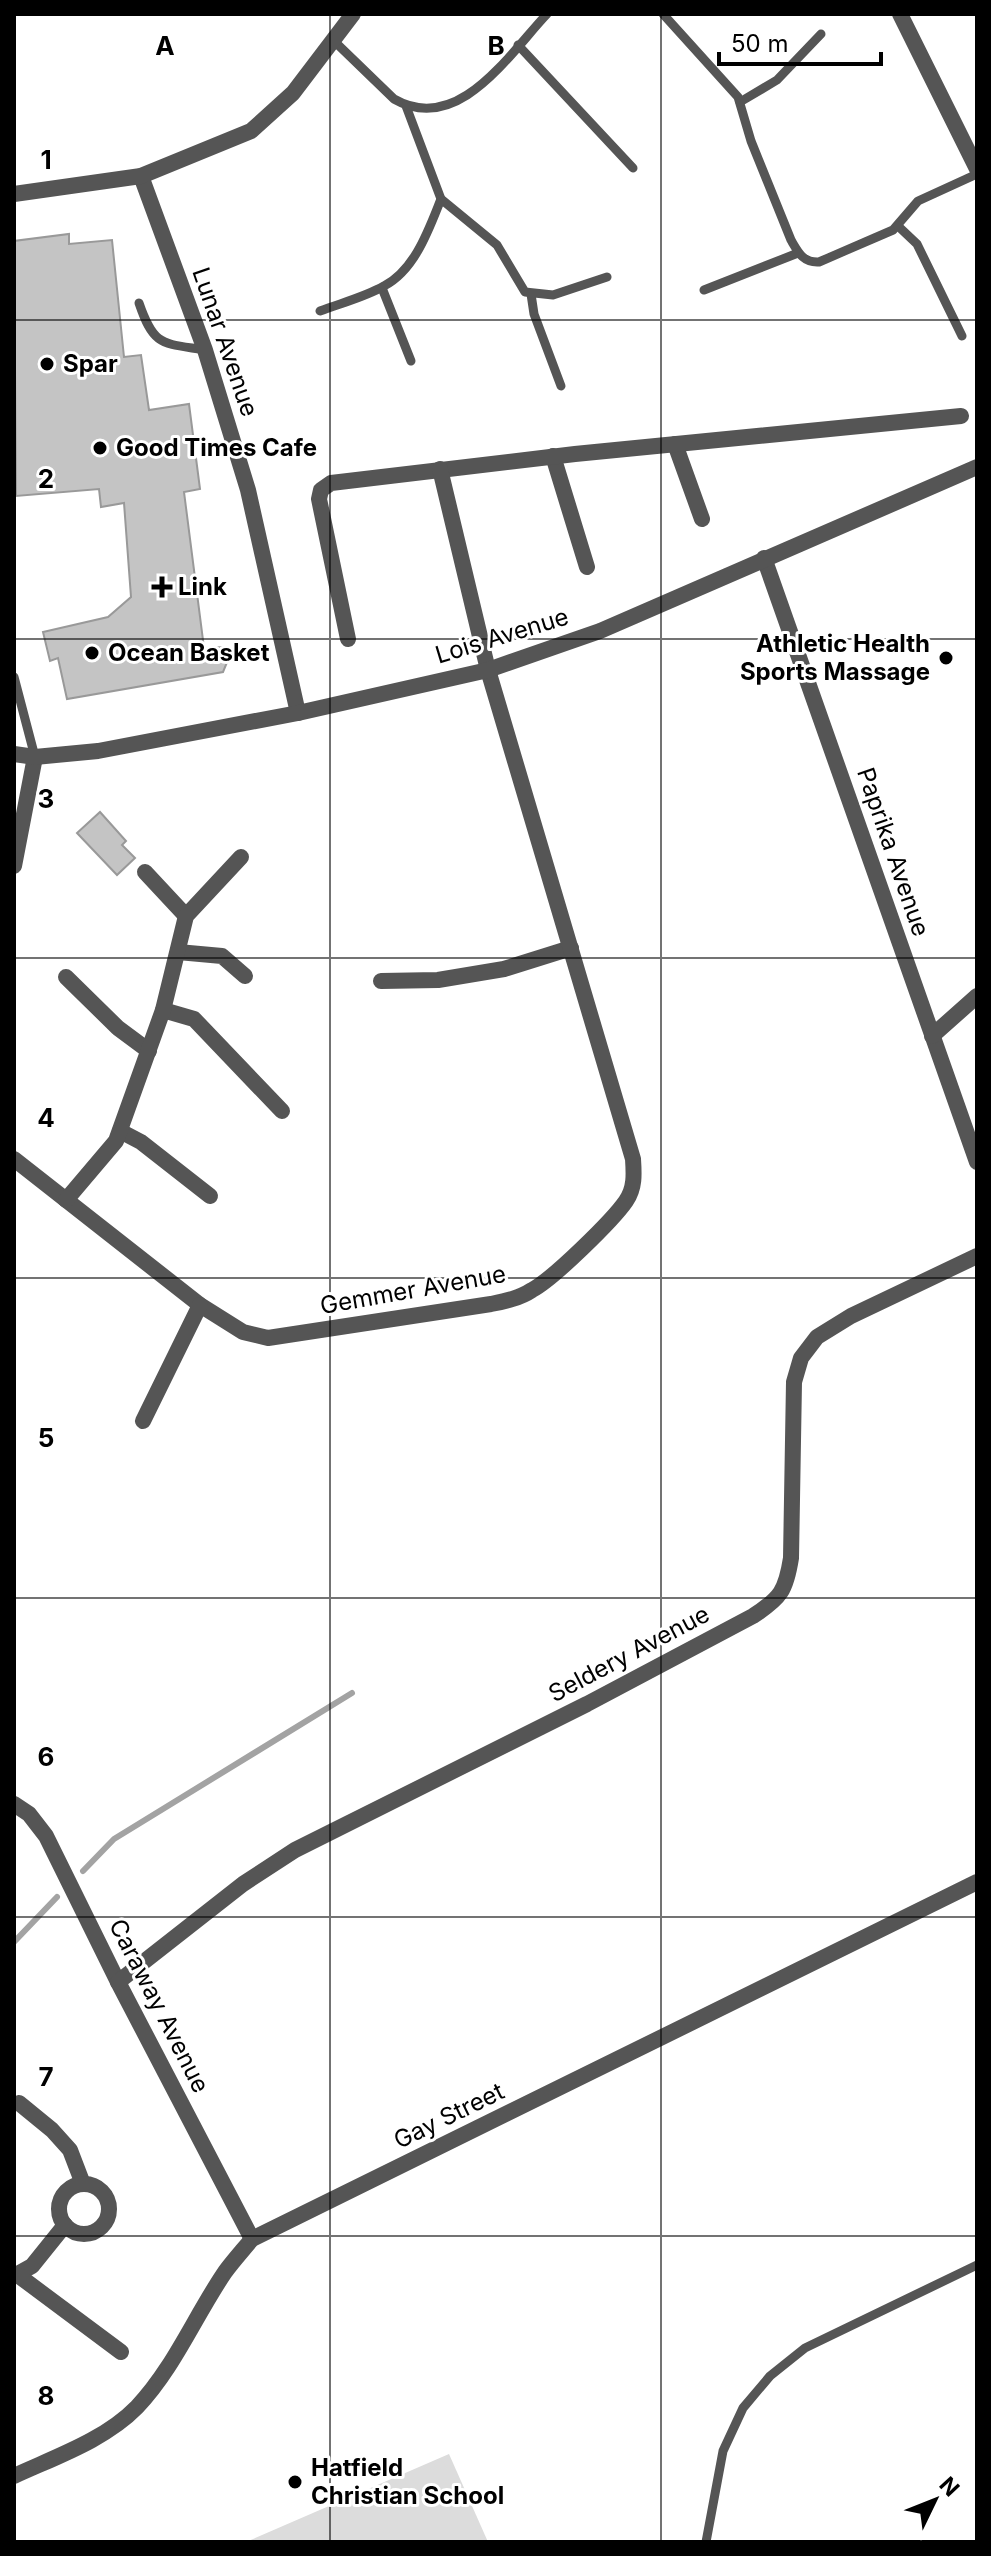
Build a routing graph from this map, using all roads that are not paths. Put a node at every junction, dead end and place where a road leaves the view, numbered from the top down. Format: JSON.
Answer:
{"nodes":[{"id":1,"x":353,"y":14,"type":"edge"},
{"id":2,"x":547,"y":14,"type":"edge"},
{"id":3,"x":663,"y":14,"type":"edge"},
{"id":4,"x":900,"y":14,"type":"edge"},
{"id":5,"x":821,"y":34,"type":"dead end"},
{"id":6,"x":333,"y":40,"type":"junction"},
{"id":7,"x":518,"y":45,"type":"junction"},
{"id":8,"x":740,"y":102,"type":"junction"},
{"id":9,"x":406,"y":106,"type":"junction"},
{"id":10,"x":633,"y":168,"type":"dead end"},
{"id":11,"x":977,"y":171,"type":"edge"},
{"id":12,"x":141,"y":176,"type":"junction"},
{"id":13,"x":14,"y":194,"type":"edge"},
{"id":14,"x":441,"y":199,"type":"junction"},
{"id":15,"x":898,"y":226,"type":"junction"},
{"id":16,"x":798,"y":253,"type":"junction"},
{"id":17,"x":607,"y":277,"type":"dead end"},
{"id":18,"x":382,"y":288,"type":"junction"},
{"id":19,"x":704,"y":290,"type":"dead end"},
{"id":20,"x":531,"y":294,"type":"junction"},
{"id":21,"x":139,"y":303,"type":"dead end"},
{"id":22,"x":320,"y":311,"type":"dead end"},
{"id":23,"x":962,"y":336,"type":"dead end"},
{"id":24,"x":205,"y":350,"type":"junction"},
{"id":25,"x":411,"y":361,"type":"dead end"},
{"id":26,"x":561,"y":386,"type":"dead end"},
{"id":27,"x":961,"y":416,"type":"dead end"},
{"id":28,"x":675,"y":444,"type":"junction"},
{"id":29,"x":553,"y":456,"type":"junction"},
{"id":30,"x":977,"y":467,"type":"edge"},
{"id":31,"x":440,"y":469,"type":"junction"},
{"id":32,"x":702,"y":519,"type":"dead end"},
{"id":33,"x":764,"y":558,"type":"junction"},
{"id":34,"x":587,"y":567,"type":"dead end"},
{"id":35,"x":348,"y":639,"type":"dead end"},
{"id":36,"x":488,"y":670,"type":"junction"},
{"id":37,"x":14,"y":677,"type":"edge"},
{"id":38,"x":298,"y":713,"type":"junction"},
{"id":39,"x":14,"y":754,"type":"edge"},
{"id":40,"x":35,"y":757,"type":"junction"},
{"id":41,"x":241,"y":857,"type":"dead end"},
{"id":42,"x":14,"y":866,"type":"edge"},
{"id":43,"x":145,"y":872,"type":"dead end"},
{"id":44,"x":186,"y":916,"type":"junction"},
{"id":45,"x":571,"y":948,"type":"junction"},
{"id":46,"x":178,"y":952,"type":"junction"},
{"id":47,"x":245,"y":976,"type":"dead end"},
{"id":48,"x":66,"y":977,"type":"dead end"},
{"id":49,"x":381,"y":981,"type":"dead end"},
{"id":50,"x":977,"y":996,"type":"edge"},
{"id":51,"x":163,"y":1010,"type":"junction"},
{"id":52,"x":932,"y":1036,"type":"junction"},
{"id":53,"x":149,"y":1051,"type":"junction"},
{"id":54,"x":282,"y":1111,"type":"dead end"},
{"id":55,"x":120,"y":1131,"type":"junction"},
{"id":56,"x":14,"y":1159,"type":"edge"},
{"id":57,"x":977,"y":1162,"type":"edge"},
{"id":58,"x":210,"y":1196,"type":"dead end"},
{"id":59,"x":66,"y":1200,"type":"junction"},
{"id":60,"x":977,"y":1256,"type":"edge"},
{"id":61,"x":200,"y":1305,"type":"junction"},
{"id":62,"x":143,"y":1421,"type":"dead end"},
{"id":63,"x":14,"y":1804,"type":"edge"},
{"id":64,"x":977,"y":1882,"type":"edge"},
{"id":65,"x":118,"y":1982,"type":"junction"},
{"id":66,"x":19,"y":2103,"type":"dead end"},
{"id":67,"x":83,"y":2184,"type":"junction"},
{"id":68,"x":65,"y":2225,"type":"junction"},
{"id":69,"x":252,"y":2239,"type":"junction"},
{"id":70,"x":977,"y":2265,"type":"edge"},
{"id":71,"x":17,"y":2276,"type":"edge"},
{"id":72,"x":121,"y":2352,"type":"dead end"},
{"id":73,"x":14,"y":2476,"type":"edge"},
{"id":74,"x":706,"y":2542,"type":"edge"}],
"edges":[{"from":1,"to":6,"type":"street"},
{"from":2,"to":7,"type":"lane"},
{"from":3,"to":8,"type":"lane"},
{"from":4,"to":11,"type":"street"},
{"from":5,"to":8,"type":"lane"},
{"from":6,"to":9,"type":"lane"},
{"from":6,"to":12,"type":"street"},
{"from":7,"to":9,"type":"lane"},
{"from":7,"to":10,"type":"lane"},
{"from":8,"to":16,"type":"lane"},
{"from":9,"to":14,"type":"lane"},
{"from":11,"to":15,"type":"lane"},
{"from":12,"to":13,"type":"street"},
{"from":12,"to":24,"type":"street","name":"Lunar Avenue"},
{"from":14,"to":18,"type":"lane"},
{"from":14,"to":20,"type":"lane"},
{"from":15,"to":16,"type":"lane"},
{"from":15,"to":23,"type":"lane"},
{"from":16,"to":19,"type":"lane"},
{"from":17,"to":20,"type":"lane"},
{"from":18,"to":22,"type":"lane"},
{"from":18,"to":25,"type":"lane"},
{"from":20,"to":26,"type":"lane"},
{"from":21,"to":24,"type":"lane"},
{"from":24,"to":38,"type":"street","name":"Lunar Avenue"},
{"from":27,"to":28,"type":"street"},
{"from":28,"to":29,"type":"street"},
{"from":28,"to":32,"type":"street"},
{"from":29,"to":31,"type":"street"},
{"from":29,"to":34,"type":"street"},
{"from":30,"to":33,"type":"street","name":"Lois Avenue"},
{"from":31,"to":35,"type":"street"},
{"from":31,"to":36,"type":"street","name":"Gemmer Avenue"},
{"from":33,"to":36,"type":"street","name":"Lois Avenue"},
{"from":33,"to":52,"type":"street","name":"Paprika Avenue"},
{"from":36,"to":38,"type":"street","name":"Lois Avenue"},
{"from":36,"to":45,"type":"street","name":"Gemmer Avenue"},
{"from":37,"to":40,"type":"lane"},
{"from":38,"to":40,"type":"street","name":"Lois Avenue"},
{"from":39,"to":40,"type":"street","name":"Lois Avenue"},
{"from":40,"to":42,"type":"street"},
{"from":41,"to":44,"type":"street"},
{"from":43,"to":44,"type":"street"},
{"from":44,"to":46,"type":"street"},
{"from":45,"to":49,"type":"street"},
{"from":45,"to":61,"type":"street","name":"Gemmer Avenue"},
{"from":46,"to":47,"type":"street"},
{"from":46,"to":51,"type":"street"},
{"from":48,"to":53,"type":"street"},
{"from":50,"to":52,"type":"street"},
{"from":51,"to":53,"type":"street"},
{"from":51,"to":54,"type":"street"},
{"from":52,"to":57,"type":"street","name":"Paprika Avenue"},
{"from":53,"to":55,"type":"street"},
{"from":55,"to":58,"type":"street"},
{"from":55,"to":59,"type":"street"},
{"from":56,"to":59,"type":"street","name":"Gemmer Avenue"},
{"from":59,"to":61,"type":"street","name":"Gemmer Avenue"},
{"from":60,"to":65,"type":"street","name":"Seldery Avenue"},
{"from":61,"to":62,"type":"street"},
{"from":63,"to":65,"type":"street","name":"Caraway Avenue"},
{"from":64,"to":69,"type":"street","name":"Gay Street"},
{"from":65,"to":69,"type":"street","name":"Caraway Avenue"},
{"from":66,"to":67,"type":"street"},
{"from":67,"to":68,"type":"street"},
{"from":67,"to":68,"type":"street"},
{"from":68,"to":71,"type":"street"},
{"from":69,"to":73,"type":"street","name":"Gay Street"},
{"from":70,"to":74,"type":"lane"},
{"from":71,"to":72,"type":"street"}]}
